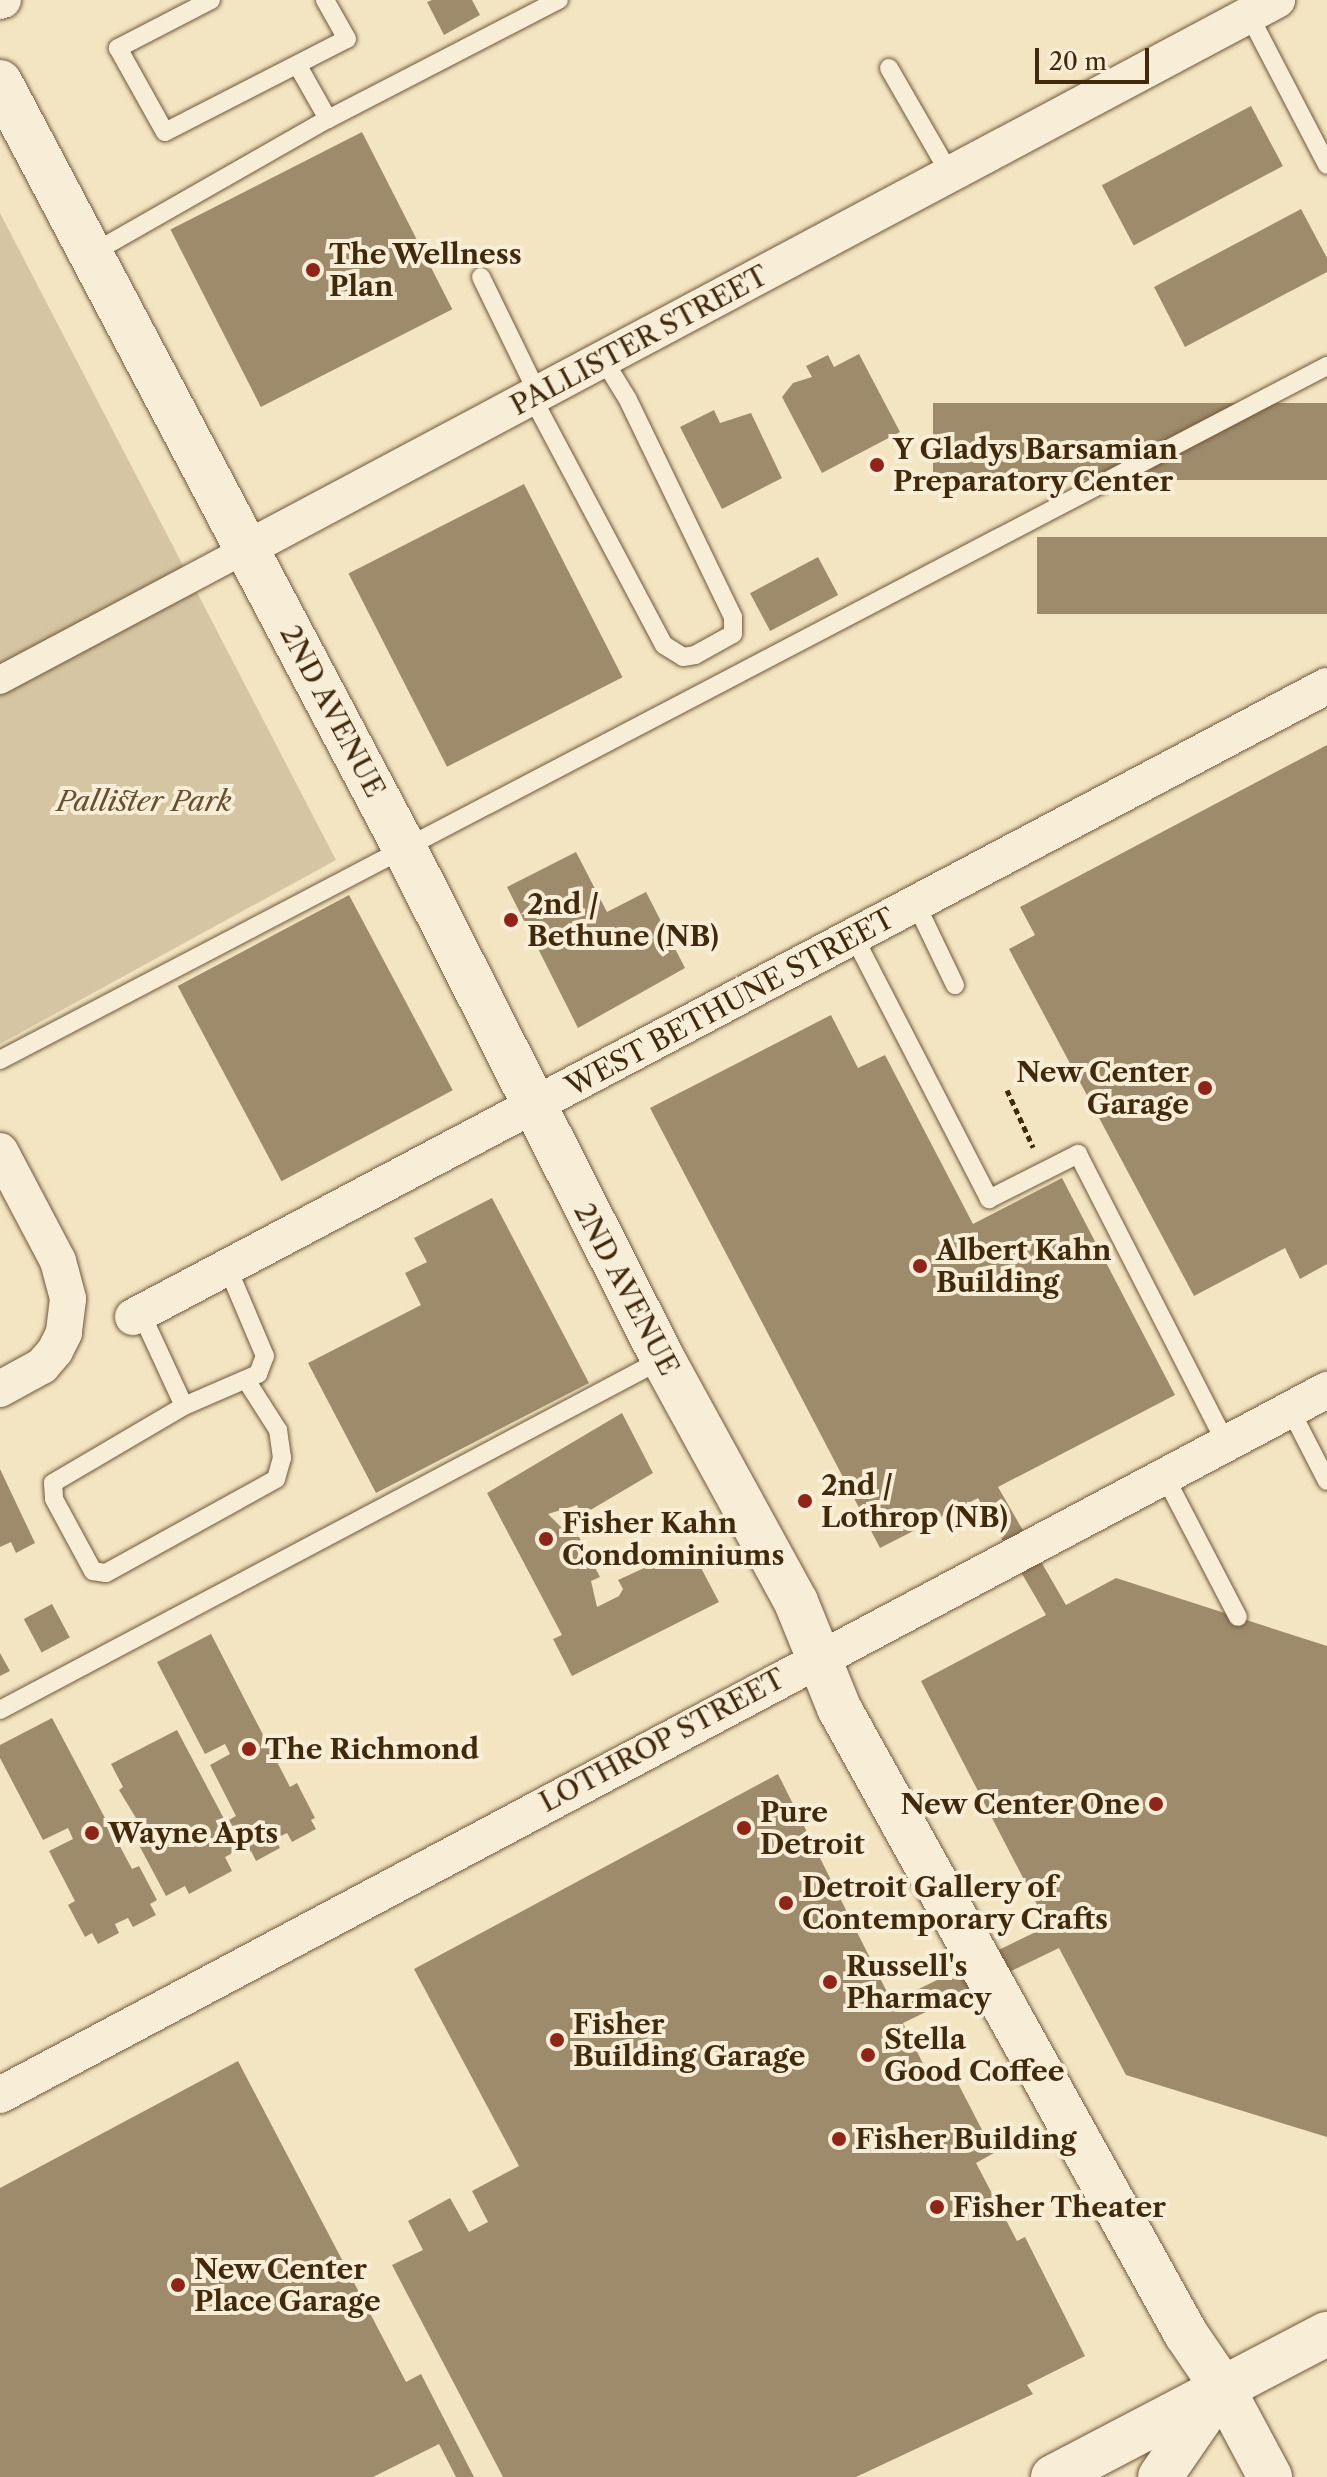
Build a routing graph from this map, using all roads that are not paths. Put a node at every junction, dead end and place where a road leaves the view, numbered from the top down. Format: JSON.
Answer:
{"nodes":[{"id":1,"x":211,"y":0,"type":"edge"},
{"id":2,"x":325,"y":0,"type":"edge"},
{"id":3,"x":559,"y":0,"type":"edge"},
{"id":4,"x":1263,"y":7,"type":"edge"},
{"id":5,"x":298,"y":66,"type":"junction"},
{"id":6,"x":889,"y":68,"type":"dead end"},
{"id":7,"x":0,"y":82,"type":"edge"},
{"id":8,"x":328,"y":119,"type":"junction"},
{"id":9,"x":1327,"y":165,"type":"edge"},
{"id":10,"x":950,"y":174,"type":"junction"},
{"id":11,"x":91,"y":254,"type":"junction"},
{"id":12,"x":481,"y":277,"type":"dead end"},
{"id":13,"x":603,"y":359,"type":"junction"},
{"id":14,"x":1327,"y":366,"type":"edge"},
{"id":15,"x":535,"y":395,"type":"junction"},
{"id":16,"x":248,"y":548,"type":"junction"},
{"id":17,"x":0,"y":680,"type":"edge"},
{"id":18,"x":1327,"y":686,"type":"edge"},
{"id":19,"x":405,"y":849,"type":"junction"},
{"id":20,"x":916,"y":904,"type":"junction"},
{"id":21,"x":854,"y":937,"type":"junction"},
{"id":22,"x":955,"y":985,"type":"dead end"},
{"id":23,"x":0,"y":1060,"type":"edge"},
{"id":24,"x":532,"y":1107,"type":"junction"},
{"id":25,"x":0,"y":1151,"type":"edge"},
{"id":26,"x":228,"y":1269,"type":"junction"},
{"id":27,"x":137,"y":1315,"type":"joint"},
{"id":28,"x":663,"y":1359,"type":"junction"},
{"id":29,"x":246,"y":1380,"type":"junction"},
{"id":30,"x":0,"y":1389,"type":"edge"},
{"id":31,"x":1327,"y":1390,"type":"edge"},
{"id":32,"x":184,"y":1406,"type":"junction"},
{"id":33,"x":1290,"y":1409,"type":"junction"},
{"id":34,"x":1226,"y":1443,"type":"junction"},
{"id":35,"x":1164,"y":1475,"type":"junction"},
{"id":36,"x":1327,"y":1481,"type":"edge"},
{"id":37,"x":1238,"y":1617,"type":"dead end"},
{"id":38,"x":818,"y":1657,"type":"junction"},
{"id":39,"x":0,"y":1710,"type":"edge"},
{"id":40,"x":0,"y":2095,"type":"edge"},
{"id":41,"x":1327,"y":2334,"type":"edge"},
{"id":42,"x":1222,"y":2387,"type":"junction"},
{"id":43,"x":1053,"y":2477,"type":"edge"},
{"id":44,"x":1160,"y":2477,"type":"edge"},
{"id":45,"x":1270,"y":2477,"type":"edge"}],
"edges":[{"from":1,"to":5,"type":"lane"},
{"from":2,"to":5,"type":"lane"},
{"from":3,"to":8,"type":"lane"},
{"from":4,"to":9,"type":"lane"},
{"from":4,"to":10,"type":"street","name":"PALLISTER STREET"},
{"from":5,"to":8,"type":"lane"},
{"from":6,"to":10,"type":"lane"},
{"from":7,"to":11,"type":"street","name":"2ND AVENUE"},
{"from":8,"to":11,"type":"lane"},
{"from":10,"to":13,"type":"street","name":"PALLISTER STREET"},
{"from":11,"to":16,"type":"street","name":"2ND AVENUE"},
{"from":12,"to":15,"type":"lane"},
{"from":13,"to":15,"type":"street","name":"PALLISTER STREET"},
{"from":13,"to":15,"type":"lane"},
{"from":14,"to":19,"type":"lane"},
{"from":15,"to":16,"type":"street","name":"PALLISTER STREET"},
{"from":16,"to":17,"type":"street","name":"PALLISTER STREET"},
{"from":16,"to":19,"type":"street","name":"2ND AVENUE"},
{"from":18,"to":20,"type":"street","name":"WEST BETHUNE STREET"},
{"from":19,"to":23,"type":"lane"},
{"from":19,"to":24,"type":"street","name":"2ND AVENUE"},
{"from":20,"to":21,"type":"street","name":"WEST BETHUNE STREET"},
{"from":20,"to":22,"type":"lane"},
{"from":21,"to":24,"type":"street","name":"WEST BETHUNE STREET"},
{"from":21,"to":34,"type":"lane"},
{"from":24,"to":26,"type":"street","name":"WEST BETHUNE STREET"},
{"from":24,"to":28,"type":"street","name":"2ND AVENUE"},
{"from":25,"to":30,"type":"street"},
{"from":26,"to":27,"type":"street","name":"WEST BETHUNE STREET"},
{"from":26,"to":29,"type":"lane"},
{"from":27,"to":32,"type":"lane"},
{"from":28,"to":38,"type":"street","name":"2ND AVENUE"},
{"from":28,"to":39,"type":"lane"},
{"from":29,"to":32,"type":"lane"},
{"from":29,"to":32,"type":"lane"},
{"from":31,"to":33,"type":"street","name":"LOTHROP STREET"},
{"from":33,"to":34,"type":"street","name":"LOTHROP STREET"},
{"from":33,"to":36,"type":"lane"},
{"from":34,"to":35,"type":"street","name":"LOTHROP STREET"},
{"from":35,"to":37,"type":"lane"},
{"from":35,"to":38,"type":"street","name":"LOTHROP STREET"},
{"from":38,"to":40,"type":"street","name":"LOTHROP STREET"},
{"from":38,"to":42,"type":"street","name":"2ND AVENUE"},
{"from":41,"to":42,"type":"street"},
{"from":42,"to":43,"type":"street"},
{"from":42,"to":44,"type":"street"},
{"from":42,"to":45,"type":"street","name":"2ND AVENUE"}]}
